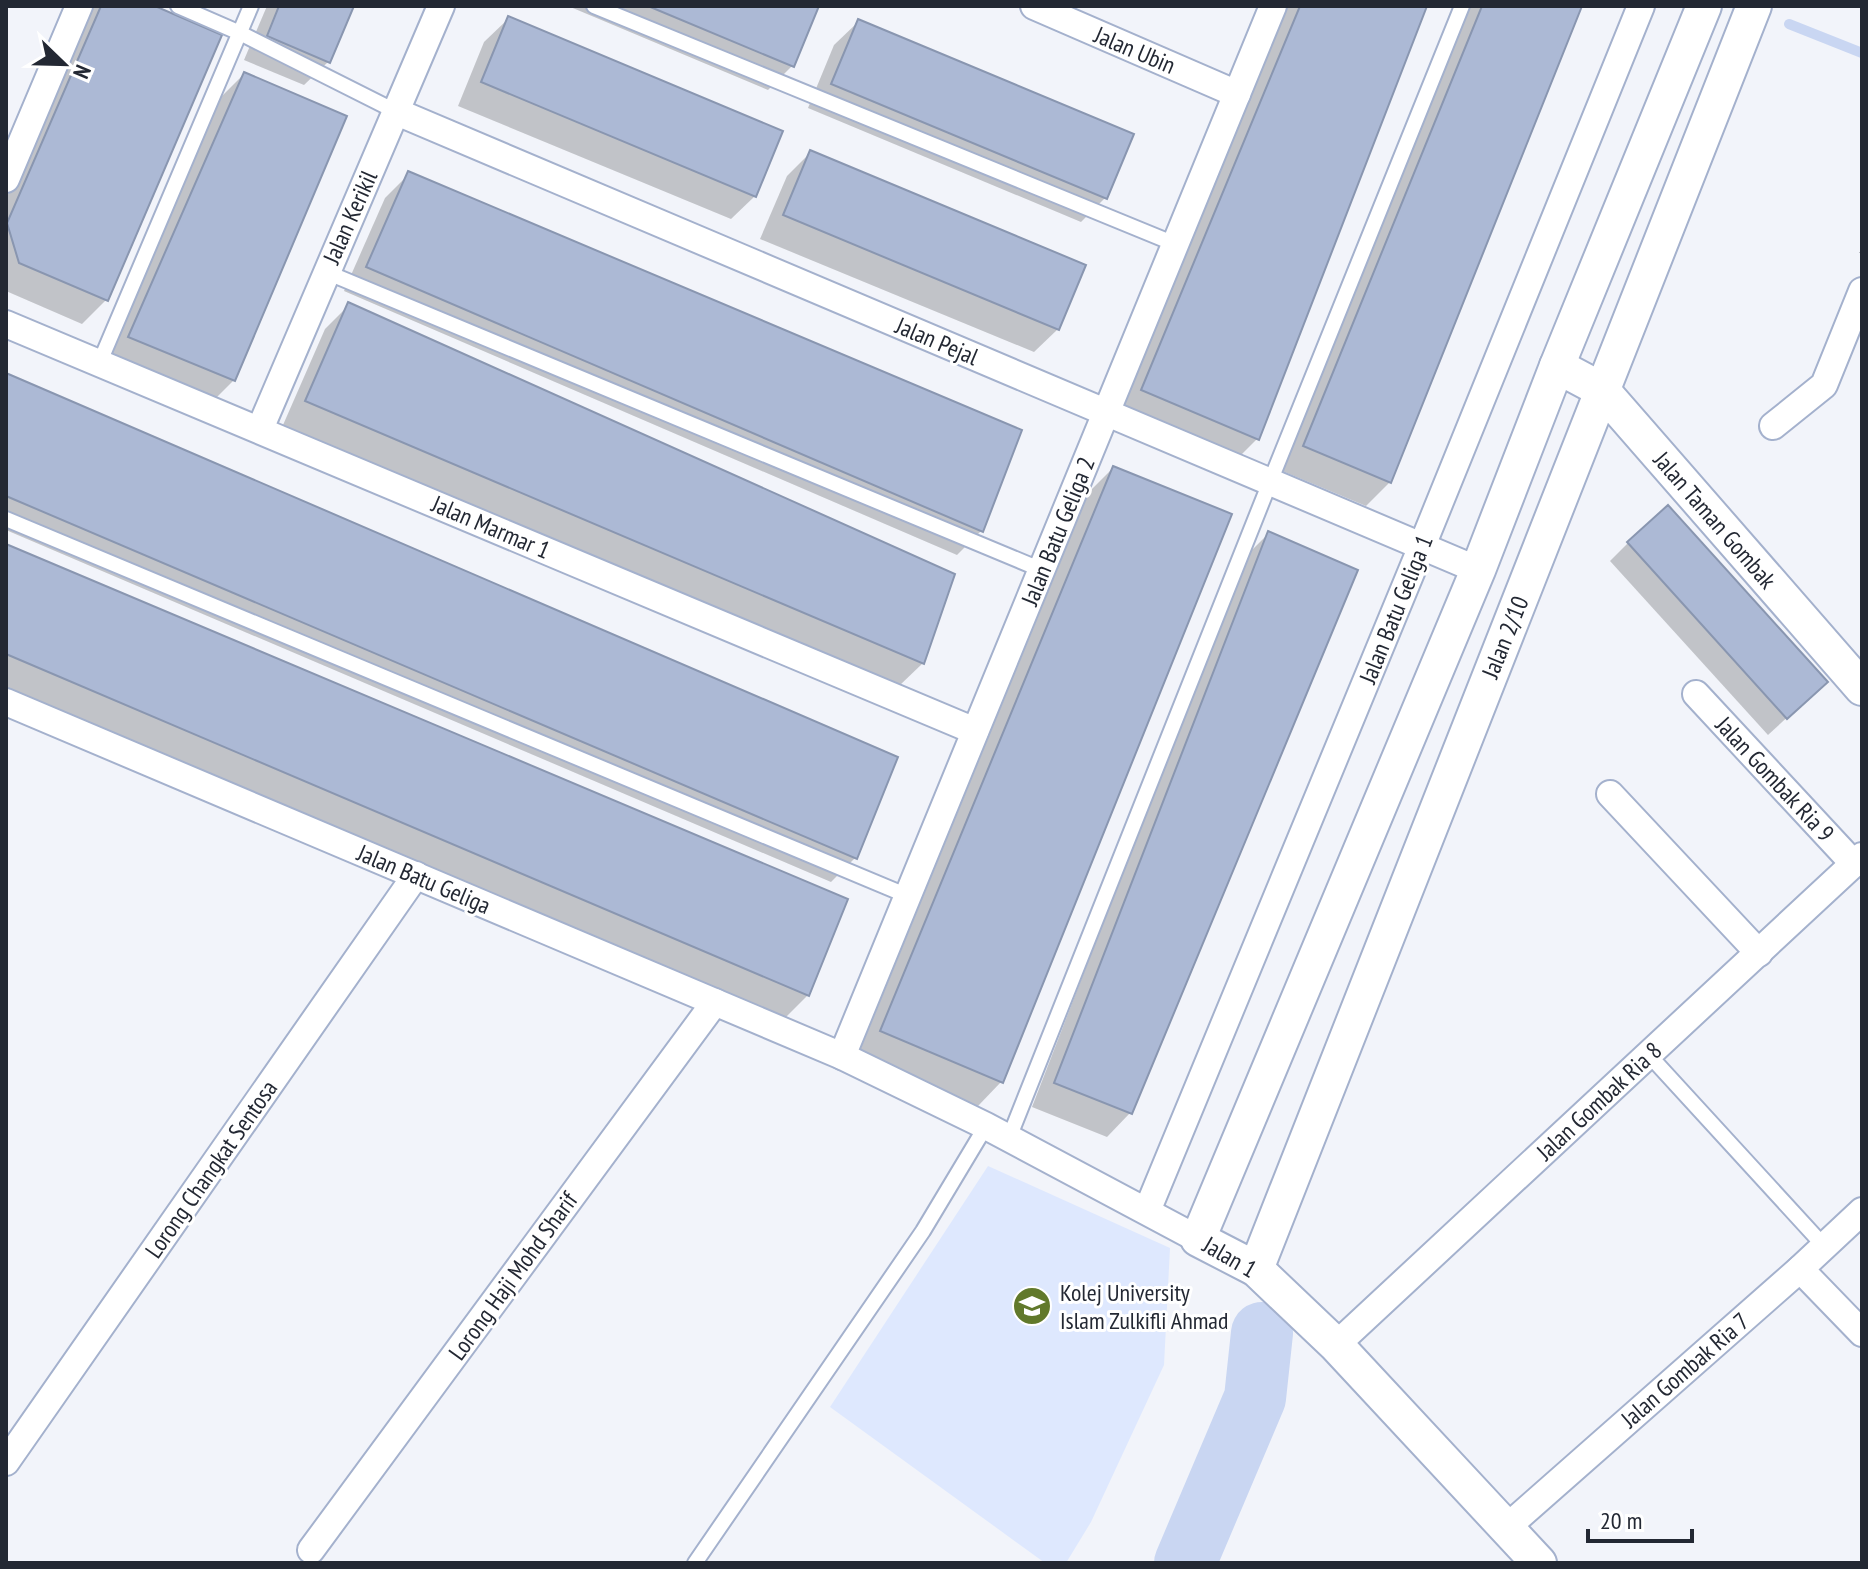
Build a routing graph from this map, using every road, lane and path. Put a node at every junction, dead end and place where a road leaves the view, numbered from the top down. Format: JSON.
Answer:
{"nodes":[{"id":1,"x":79,"y":6,"type":"edge"},
{"id":2,"x":178,"y":6,"type":"edge"},
{"id":3,"x":251,"y":6,"type":"edge"},
{"id":4,"x":441,"y":6,"type":"edge"},
{"id":5,"x":594,"y":6,"type":"edge"},
{"id":6,"x":1034,"y":6,"type":"edge"},
{"id":7,"x":1273,"y":6,"type":"edge"},
{"id":8,"x":1462,"y":6,"type":"edge"},
{"id":9,"x":1641,"y":6,"type":"edge"},
{"id":10,"x":1704,"y":6,"type":"edge"},
{"id":11,"x":1754,"y":6,"type":"edge"},
{"id":12,"x":240,"y":33,"type":"junction"},
{"id":13,"x":1237,"y":94,"type":"junction"},
{"id":14,"x":397,"y":112,"type":"junction"},
{"id":15,"x":6,"y":179,"type":"edge"},
{"id":16,"x":1175,"y":244,"type":"junction"},
{"id":17,"x":326,"y":272,"type":"junction"},
{"id":18,"x":1862,"y":291,"type":"edge"},
{"id":19,"x":6,"y":324,"type":"edge"},
{"id":20,"x":99,"y":364,"type":"junction"},
{"id":21,"x":1557,"y":366,"type":"junction"},
{"id":22,"x":1602,"y":390,"type":"junction"},
{"id":23,"x":1106,"y":412,"type":"junction"},
{"id":24,"x":1773,"y":426,"type":"dead end"},
{"id":25,"x":260,"y":429,"type":"junction"},
{"id":26,"x":1270,"y":482,"type":"junction"},
{"id":27,"x":6,"y":519,"type":"edge"},
{"id":28,"x":1422,"y":546,"type":"junction"},
{"id":29,"x":1042,"y":570,"type":"junction"},
{"id":30,"x":1478,"y":570,"type":"junction"},
{"id":31,"x":1858,"y":674,"type":"edge"},
{"id":32,"x":1696,"y":694,"type":"dead end"},
{"id":33,"x":6,"y":702,"type":"edge"},
{"id":34,"x":975,"y":731,"type":"junction"},
{"id":35,"x":1610,"y":794,"type":"dead end"},
{"id":36,"x":1858,"y":860,"type":"edge"},
{"id":37,"x":416,"y":875,"type":"junction"},
{"id":38,"x":908,"y":896,"type":"junction"},
{"id":39,"x":1759,"y":953,"type":"junction"},
{"id":40,"x":715,"y":1002,"type":"junction"},
{"id":41,"x":1649,"y":1055,"type":"junction"},
{"id":42,"x":842,"y":1056,"type":"junction"},
{"id":43,"x":997,"y":1132,"type":"junction"},
{"id":44,"x":1147,"y":1211,"type":"junction"},
{"id":45,"x":1862,"y":1211,"type":"edge"},
{"id":46,"x":1198,"y":1239,"type":"junction"},
{"id":47,"x":1824,"y":1246,"type":"junction"},
{"id":48,"x":1256,"y":1269,"type":"junction"},
{"id":49,"x":1800,"y":1269,"type":"junction"},
{"id":50,"x":1862,"y":1333,"type":"edge"},
{"id":51,"x":1336,"y":1345,"type":"junction"},
{"id":52,"x":6,"y":1462,"type":"edge"},
{"id":53,"x":1506,"y":1528,"type":"junction"},
{"id":54,"x":311,"y":1550,"type":"dead end"},
{"id":55,"x":695,"y":1563,"type":"edge"},
{"id":56,"x":1539,"y":1563,"type":"edge"}],
"edges":[{"from":1,"to":15,"type":"street"},
{"from":2,"to":12,"type":"lane"},
{"from":3,"to":12,"type":"lane"},
{"from":4,"to":14,"type":"street","name":"Jalan Kerikil"},
{"from":5,"to":16,"type":"lane"},
{"from":6,"to":13,"type":"street","name":"Jalan Ubin"},
{"from":7,"to":13,"type":"street","name":"Jalan Batu Geliga 2"},
{"from":8,"to":26,"type":"lane"},
{"from":9,"to":28,"type":"street","name":"Jalan Batu Geliga 1"},
{"from":10,"to":21,"type":"street"},
{"from":11,"to":22,"type":"street","name":"Jalan 2/10"},
{"from":12,"to":14,"type":"lane"},
{"from":12,"to":20,"type":"lane"},
{"from":13,"to":16,"type":"street","name":"Jalan Batu Geliga 2"},
{"from":14,"to":17,"type":"street","name":"Jalan Kerikil"},
{"from":14,"to":23,"type":"street","name":"Jalan Pejal"},
{"from":16,"to":23,"type":"street","name":"Jalan Batu Geliga 2"},
{"from":17,"to":25,"type":"street","name":"Jalan Kerikil"},
{"from":17,"to":29,"type":"lane"},
{"from":18,"to":24,"type":"street"},
{"from":19,"to":20,"type":"street","name":"Jalan Marmar 1"},
{"from":20,"to":25,"type":"street","name":"Jalan Marmar 1"},
{"from":21,"to":22,"type":"street","name":"Jalan Taman Gombak"},
{"from":21,"to":30,"type":"street"},
{"from":22,"to":31,"type":"street","name":"Jalan Taman Gombak"},
{"from":22,"to":48,"type":"street","name":"Jalan 2/10"},
{"from":23,"to":26,"type":"street","name":"Jalan Pejal"},
{"from":23,"to":29,"type":"street","name":"Jalan Batu Geliga 2"},
{"from":25,"to":34,"type":"street","name":"Jalan Marmar 1"},
{"from":26,"to":28,"type":"street","name":"Jalan Pejal"},
{"from":26,"to":43,"type":"lane"},
{"from":27,"to":38,"type":"lane"},
{"from":28,"to":30,"type":"street","name":"Jalan Pejal"},
{"from":28,"to":44,"type":"street","name":"Jalan Batu Geliga 1"},
{"from":29,"to":34,"type":"street","name":"Jalan Batu Geliga 2"},
{"from":30,"to":46,"type":"street"},
{"from":32,"to":36,"type":"street","name":"Jalan Gombak Ria 9"},
{"from":33,"to":37,"type":"street","name":"Jalan Batu Geliga"},
{"from":34,"to":38,"type":"street","name":"Jalan Batu Geliga 2"},
{"from":35,"to":39,"type":"street"},
{"from":36,"to":39,"type":"street","name":"Jalan Gombak Ria 8"},
{"from":37,"to":40,"type":"street","name":"Jalan Batu Geliga"},
{"from":37,"to":52,"type":"street","name":"Lorong Changkat Sentosa"},
{"from":38,"to":42,"type":"street","name":"Jalan Batu Geliga 2"},
{"from":39,"to":41,"type":"street","name":"Jalan Gombak Ria 8"},
{"from":40,"to":42,"type":"street","name":"Jalan Batu Geliga"},
{"from":40,"to":54,"type":"street","name":"Lorong Haji Mohd Sharif"},
{"from":41,"to":47,"type":"lane"},
{"from":41,"to":51,"type":"street","name":"Jalan Gombak Ria 8"},
{"from":42,"to":43,"type":"street","name":"Jalan 1"},
{"from":43,"to":44,"type":"street","name":"Jalan 1"},
{"from":43,"to":55,"type":"lane"},
{"from":44,"to":46,"type":"street","name":"Jalan 1"},
{"from":45,"to":47,"type":"street","name":"Jalan Gombak Ria 7"},
{"from":46,"to":48,"type":"street","name":"Jalan 1"},
{"from":47,"to":49,"type":"street","name":"Jalan Gombak Ria 7"},
{"from":48,"to":51,"type":"street","name":"Jalan 1"},
{"from":49,"to":50,"type":"street"},
{"from":49,"to":53,"type":"street","name":"Jalan Gombak Ria 7"},
{"from":51,"to":53,"type":"street","name":"Jalan 1"},
{"from":53,"to":56,"type":"street","name":"Jalan 1"}]}
